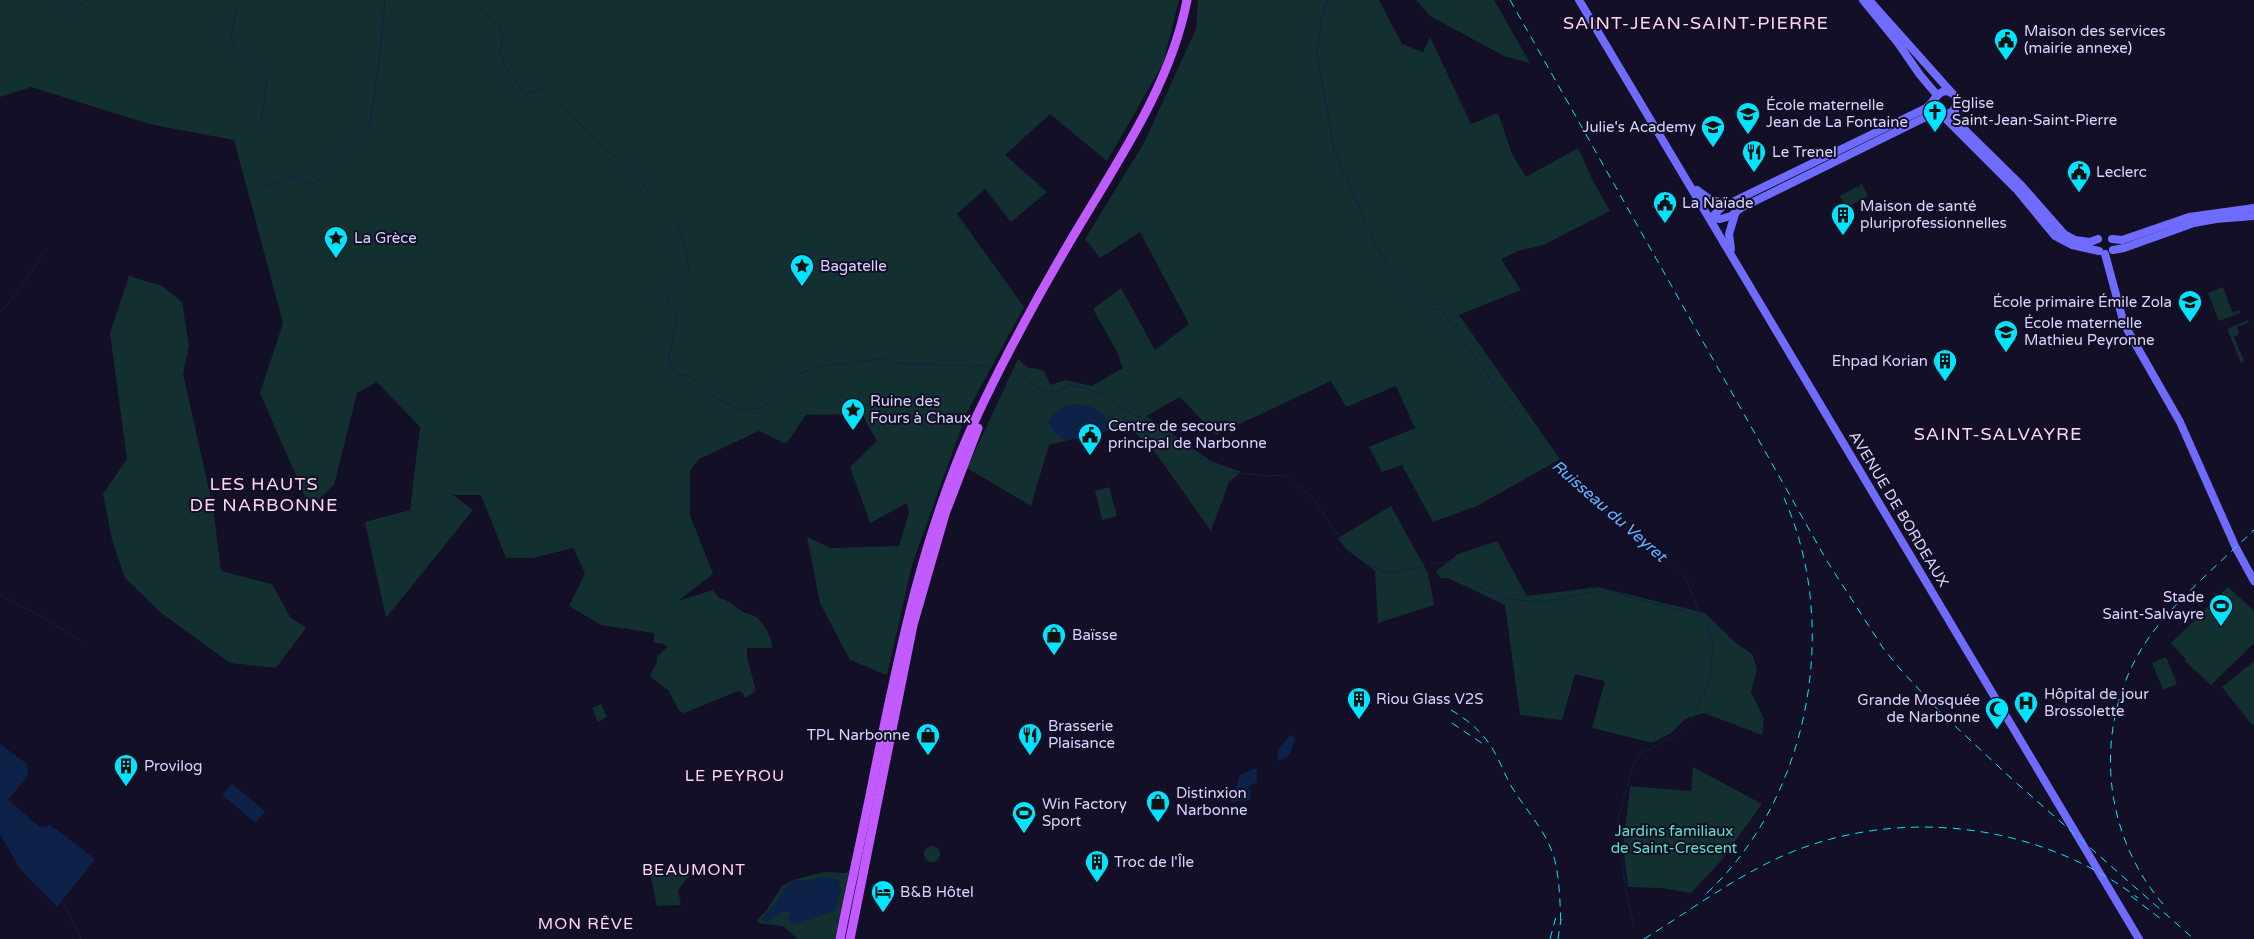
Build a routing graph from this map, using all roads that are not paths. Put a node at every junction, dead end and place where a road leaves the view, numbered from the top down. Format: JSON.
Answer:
{"nodes":[{"id":1,"x":1189,"y":0,"type":"edge"},
{"id":2,"x":1580,"y":0,"type":"edge"},
{"id":3,"x":1864,"y":0,"type":"edge"},
{"id":4,"x":1869,"y":0,"type":"edge"},
{"id":5,"x":1950,"y":92,"type":"junction"},
{"id":6,"x":1936,"y":97,"type":"junction"},
{"id":7,"x":1955,"y":109,"type":"junction"},
{"id":8,"x":1941,"y":113,"type":"junction"},
{"id":9,"x":1799,"y":175,"type":"junction"},
{"id":10,"x":1687,"y":179,"type":"junction"},
{"id":11,"x":1770,"y":189,"type":"junction"},
{"id":12,"x":1728,"y":204,"type":"junction"},
{"id":13,"x":2254,"y":208,"type":"edge"},
{"id":14,"x":1735,"y":214,"type":"junction"},
{"id":15,"x":2254,"y":216,"type":"edge"},
{"id":16,"x":1711,"y":218,"type":"junction"},
{"id":17,"x":2098,"y":239,"type":"junction"},
{"id":18,"x":2112,"y":239,"type":"junction"},
{"id":19,"x":2106,"y":252,"type":"junction"},
{"id":20,"x":1741,"y":269,"type":"junction"},
{"id":21,"x":2254,"y":581,"type":"edge"},
{"id":22,"x":840,"y":939,"type":"edge"},
{"id":23,"x":850,"y":939,"type":"edge"},
{"id":24,"x":2139,"y":939,"type":"edge"}],
"edges":[{"from":1,"to":22,"type":"main road"},
{"from":1,"to":23,"type":"main road"},
{"from":2,"to":10,"type":"street"},
{"from":3,"to":6,"type":"street"},
{"from":4,"to":5,"type":"street"},
{"from":5,"to":6,"type":"street"},
{"from":5,"to":7,"type":"street"},
{"from":6,"to":8,"type":"street"},
{"from":6,"to":9,"type":"street"},
{"from":7,"to":8,"type":"street"},
{"from":7,"to":17,"type":"street"},
{"from":8,"to":9,"type":"street"},
{"from":8,"to":19,"type":"street"},
{"from":9,"to":11,"type":"street"},
{"from":10,"to":12,"type":"street"},
{"from":10,"to":16,"type":"street","name":"AVENUE DE BORDEAUX"},
{"from":11,"to":12,"type":"street"},
{"from":11,"to":14,"type":"street"},
{"from":12,"to":16,"type":"street"},
{"from":13,"to":18,"type":"street"},
{"from":14,"to":16,"type":"street"},
{"from":14,"to":20,"type":"street"},
{"from":15,"to":19,"type":"street"},
{"from":16,"to":20,"type":"street","name":"AVENUE DE BORDEAUX"},
{"from":17,"to":18,"type":"street"},
{"from":17,"to":19,"type":"street"},
{"from":18,"to":19,"type":"street"},
{"from":19,"to":21,"type":"street"},
{"from":20,"to":24,"type":"street","name":"AVENUE DE BORDEAUX"}]}
